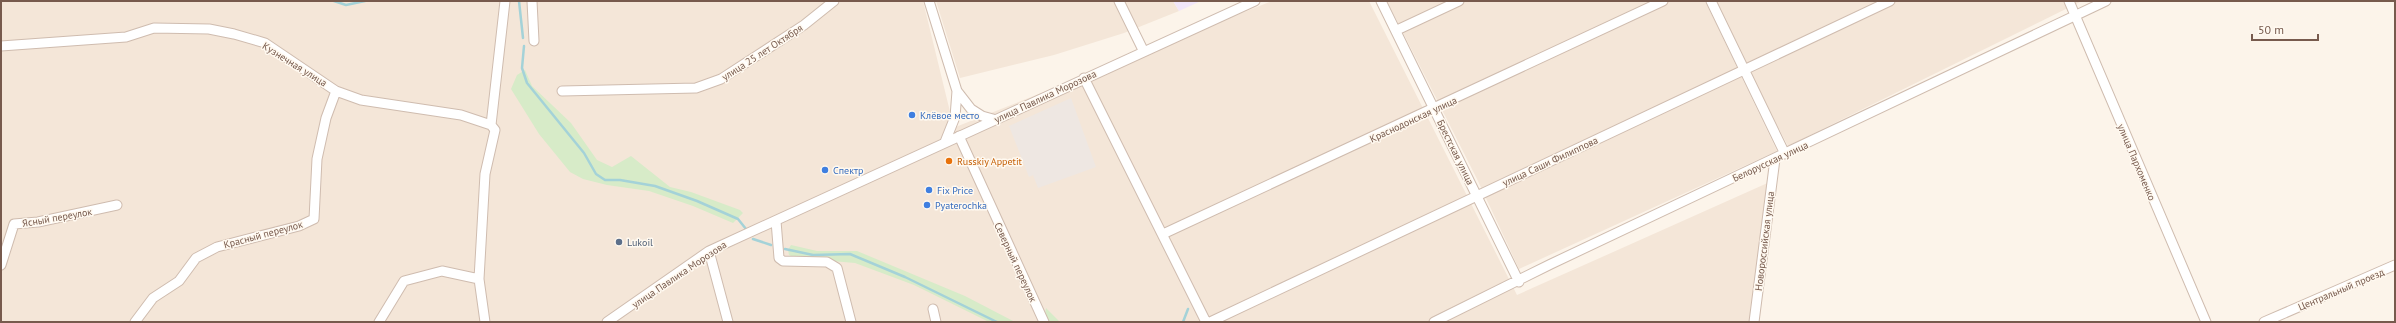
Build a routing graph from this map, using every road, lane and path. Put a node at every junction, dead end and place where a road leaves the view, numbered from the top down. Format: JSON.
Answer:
{"nodes":[{"id":1,"x":505,"y":1,"type":"edge"},
{"id":2,"x":532,"y":1,"type":"edge"},
{"id":3,"x":834,"y":1,"type":"edge"},
{"id":4,"x":929,"y":1,"type":"edge"},
{"id":5,"x":1119,"y":1,"type":"edge"},
{"id":6,"x":1255,"y":1,"type":"edge"},
{"id":7,"x":1382,"y":1,"type":"edge"},
{"id":8,"x":1458,"y":1,"type":"edge"},
{"id":9,"x":1663,"y":1,"type":"edge"},
{"id":10,"x":1711,"y":1,"type":"edge"},
{"id":11,"x":1890,"y":1,"type":"edge"},
{"id":12,"x":2069,"y":1,"type":"edge"},
{"id":13,"x":2106,"y":1,"type":"edge"},
{"id":14,"x":2076,"y":15,"type":"junction"},
{"id":15,"x":1397,"y":30,"type":"junction"},
{"id":16,"x":534,"y":41,"type":"dead end"},
{"id":17,"x":1,"y":46,"type":"edge"},
{"id":18,"x":1143,"y":50,"type":"junction"},
{"id":19,"x":1742,"y":70,"type":"junction"},
{"id":20,"x":1084,"y":78,"type":"junction"},
{"id":21,"x":336,"y":91,"type":"junction"},
{"id":22,"x":562,"y":91,"type":"dead end"},
{"id":23,"x":957,"y":91,"type":"junction"},
{"id":24,"x":1434,"y":109,"type":"junction"},
{"id":25,"x":993,"y":119,"type":"junction"},
{"id":26,"x":491,"y":125,"type":"junction"},
{"id":27,"x":959,"y":136,"type":"junction"},
{"id":28,"x":945,"y":142,"type":"junction"},
{"id":29,"x":1785,"y":154,"type":"junction"},
{"id":30,"x":1775,"y":159,"type":"junction"},
{"id":31,"x":1477,"y":195,"type":"junction"},
{"id":32,"x":117,"y":205,"type":"dead end"},
{"id":33,"x":776,"y":221,"type":"junction"},
{"id":34,"x":1162,"y":234,"type":"junction"},
{"id":35,"x":709,"y":251,"type":"junction"},
{"id":36,"x":1,"y":265,"type":"edge"},
{"id":37,"x":2395,"y":265,"type":"edge"},
{"id":38,"x":479,"y":278,"type":"junction"},
{"id":39,"x":1519,"y":282,"type":"junction"},
{"id":40,"x":933,"y":309,"type":"dead end"},
{"id":41,"x":135,"y":322,"type":"edge"},
{"id":42,"x":379,"y":322,"type":"edge"},
{"id":43,"x":484,"y":322,"type":"edge"},
{"id":44,"x":608,"y":322,"type":"edge"},
{"id":45,"x":728,"y":322,"type":"edge"},
{"id":46,"x":851,"y":322,"type":"edge"},
{"id":47,"x":936,"y":322,"type":"edge"},
{"id":48,"x":1044,"y":322,"type":"edge"},
{"id":49,"x":1206,"y":322,"type":"edge"},
{"id":50,"x":1210,"y":322,"type":"edge"},
{"id":51,"x":1434,"y":322,"type":"edge"},
{"id":52,"x":1754,"y":322,"type":"edge"},
{"id":53,"x":2206,"y":322,"type":"edge"},
{"id":54,"x":2264,"y":322,"type":"edge"}],
"edges":[{"from":1,"to":26,"type":"street"},
{"from":2,"to":16,"type":"street"},
{"from":3,"to":22,"type":"street","name":"улица 25 лет Октября"},
{"from":4,"to":23,"type":"street"},
{"from":5,"to":18,"type":"street"},
{"from":6,"to":18,"type":"street","name":"улица Павлика Морозова"},
{"from":7,"to":15,"type":"street","name":"Брестская улица"},
{"from":8,"to":15,"type":"street"},
{"from":9,"to":24,"type":"street","name":"Краснодонская улица"},
{"from":10,"to":19,"type":"street"},
{"from":11,"to":19,"type":"street","name":"улица Саши Филиппова"},
{"from":12,"to":14,"type":"street","name":"улица Пархоменко"},
{"from":13,"to":14,"type":"street","name":"Белорусская улица"},
{"from":14,"to":29,"type":"street","name":"Белорусская улица"},
{"from":14,"to":53,"type":"street","name":"улица Пархоменко"},
{"from":15,"to":24,"type":"street","name":"Брестская улица"},
{"from":17,"to":21,"type":"street","name":"Кузнечная улица"},
{"from":18,"to":20,"type":"street","name":"улица Павлика Морозова"},
{"from":19,"to":29,"type":"street"},
{"from":19,"to":31,"type":"street","name":"улица Саши Филиппова"},
{"from":20,"to":25,"type":"street","name":"улица Павлика Морозова"},
{"from":20,"to":34,"type":"street"},
{"from":21,"to":26,"type":"street","name":"Кузнечная улица"},
{"from":21,"to":41,"type":"street","name":"Красный переулок"},
{"from":23,"to":25,"type":"street"},
{"from":23,"to":28,"type":"street"},
{"from":24,"to":31,"type":"street","name":"Брестская улица"},
{"from":24,"to":34,"type":"street","name":"Краснодонская улица"},
{"from":25,"to":27,"type":"street","name":"улица Павлика Морозова"},
{"from":26,"to":38,"type":"street"},
{"from":27,"to":28,"type":"street","name":"улица Павлика Морозова"},
{"from":27,"to":48,"type":"street","name":"Северный переулок"},
{"from":28,"to":33,"type":"street","name":"улица Павлика Морозова"},
{"from":29,"to":30,"type":"street","name":"Белорусская улица"},
{"from":30,"to":39,"type":"street","name":"Белорусская улица"},
{"from":30,"to":52,"type":"street","name":"Новороссийская улица"},
{"from":31,"to":39,"type":"street","name":"Брестская улица"},
{"from":31,"to":50,"type":"street","name":"улица Саши Филиппова"},
{"from":32,"to":36,"type":"street","name":"Ясный переулок"},
{"from":33,"to":35,"type":"street","name":"улица Павлика Морозова"},
{"from":33,"to":46,"type":"street"},
{"from":34,"to":49,"type":"street"},
{"from":35,"to":44,"type":"street","name":"улица Павлика Морозова"},
{"from":35,"to":45,"type":"street"},
{"from":37,"to":54,"type":"street","name":"Центральный проезд"},
{"from":38,"to":42,"type":"street"},
{"from":38,"to":43,"type":"street"},
{"from":39,"to":51,"type":"street","name":"Белорусская улица"},
{"from":40,"to":47,"type":"street"}]}
